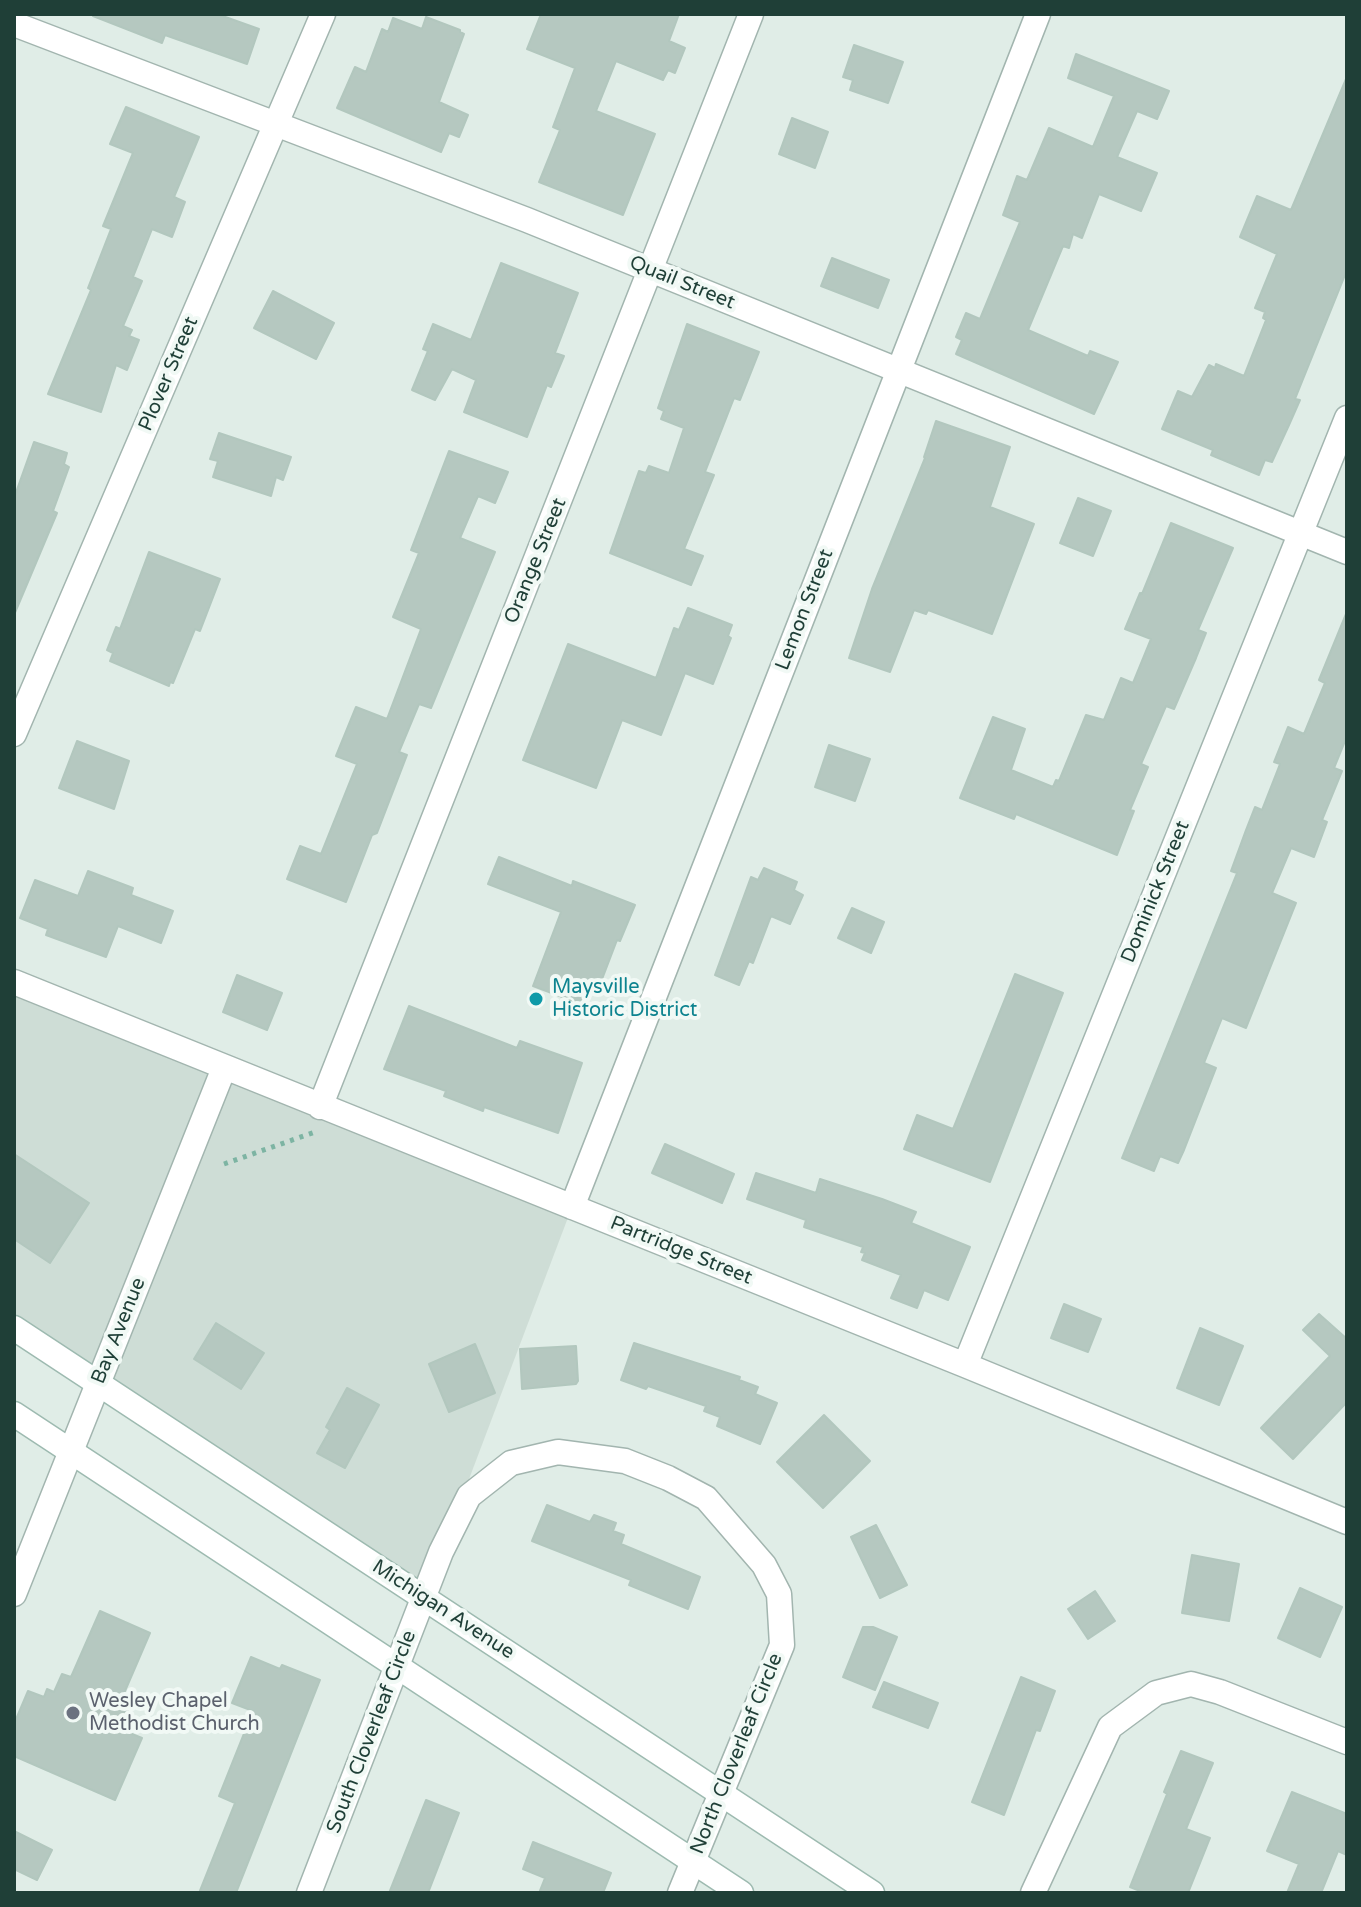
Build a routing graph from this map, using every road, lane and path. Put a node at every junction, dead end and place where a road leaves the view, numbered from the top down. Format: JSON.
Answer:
{"nodes":[{"id":1,"x":323,"y":14,"type":"edge"},
{"id":2,"x":751,"y":14,"type":"edge"},
{"id":3,"x":1038,"y":14,"type":"edge"},
{"id":4,"x":14,"y":24,"type":"edge"},
{"id":5,"x":276,"y":126,"type":"junction"},
{"id":6,"x":651,"y":271,"type":"junction"},
{"id":7,"x":898,"y":370,"type":"junction"},
{"id":8,"x":1347,"y":418,"type":"edge"},
{"id":9,"x":1301,"y":533,"type":"junction"},
{"id":10,"x":1347,"y":552,"type":"edge"},
{"id":11,"x":14,"y":734,"type":"edge"},
{"id":12,"x":14,"y":982,"type":"edge"},
{"id":13,"x":224,"y":1068,"type":"junction"},
{"id":14,"x":319,"y":1119,"type":"junction"},
{"id":15,"x":224,"y":1164,"type":"dead end"},
{"id":16,"x":572,"y":1207,"type":"junction"},
{"id":17,"x":14,"y":1328,"type":"edge"},
{"id":18,"x":965,"y":1365,"type":"junction"},
{"id":19,"x":98,"y":1384,"type":"junction"},
{"id":20,"x":14,"y":1414,"type":"edge"},
{"id":21,"x":71,"y":1451,"type":"junction"},
{"id":22,"x":1347,"y":1522,"type":"edge"},
{"id":23,"x":735,"y":1531,"type":"joint"},
{"id":24,"x":14,"y":1594,"type":"edge"},
{"id":25,"x":424,"y":1598,"type":"junction"},
{"id":26,"x":397,"y":1665,"type":"junction"},
{"id":27,"x":1347,"y":1742,"type":"edge"},
{"id":28,"x":721,"y":1793,"type":"junction"},
{"id":29,"x":692,"y":1862,"type":"junction"},
{"id":30,"x":309,"y":1893,"type":"edge"},
{"id":31,"x":680,"y":1893,"type":"edge"},
{"id":32,"x":741,"y":1893,"type":"edge"},
{"id":33,"x":872,"y":1893,"type":"edge"},
{"id":34,"x":1033,"y":1893,"type":"edge"}],
"edges":[{"from":1,"to":5,"type":"street","name":"Plover Street"},
{"from":2,"to":6,"type":"street","name":"Orange Street"},
{"from":3,"to":7,"type":"street","name":"Lemon Street"},
{"from":4,"to":5,"type":"street","name":"Quail Street"},
{"from":5,"to":6,"type":"street","name":"Quail Street"},
{"from":5,"to":11,"type":"street","name":"Plover Street"},
{"from":6,"to":7,"type":"street","name":"Quail Street"},
{"from":6,"to":14,"type":"street","name":"Orange Street"},
{"from":7,"to":9,"type":"street","name":"Quail Street"},
{"from":7,"to":16,"type":"street","name":"Lemon Street"},
{"from":8,"to":9,"type":"street","name":"Dominick Street"},
{"from":9,"to":10,"type":"street","name":"Quail Street"},
{"from":9,"to":18,"type":"street","name":"Dominick Street"},
{"from":12,"to":13,"type":"street","name":"Partridge Street"},
{"from":13,"to":14,"type":"street","name":"Partridge Street"},
{"from":13,"to":19,"type":"street","name":"Bay Avenue"},
{"from":14,"to":15,"type":"path"},
{"from":14,"to":16,"type":"street","name":"Partridge Street"},
{"from":16,"to":18,"type":"street","name":"Partridge Street"},
{"from":17,"to":19,"type":"street","name":"Michigan Avenue"},
{"from":18,"to":22,"type":"street","name":"Partridge Street"},
{"from":19,"to":21,"type":"street","name":"Bay Avenue"},
{"from":19,"to":25,"type":"street","name":"Michigan Avenue"},
{"from":20,"to":21,"type":"street"},
{"from":21,"to":24,"type":"street","name":"Bay Avenue"},
{"from":21,"to":26,"type":"street"},
{"from":23,"to":25,"type":"street","name":"South Cloverleaf Circle"},
{"from":23,"to":28,"type":"street","name":"North Cloverleaf Circle"},
{"from":25,"to":26,"type":"street","name":"South Cloverleaf Circle"},
{"from":25,"to":28,"type":"street","name":"Michigan Avenue"},
{"from":26,"to":29,"type":"street"},
{"from":26,"to":30,"type":"street","name":"South Cloverleaf Circle"},
{"from":27,"to":34,"type":"street"},
{"from":28,"to":29,"type":"street","name":"North Cloverleaf Circle"},
{"from":28,"to":33,"type":"street","name":"Michigan Avenue"},
{"from":29,"to":31,"type":"street","name":"North Cloverleaf Circle"},
{"from":29,"to":32,"type":"street"}]}
